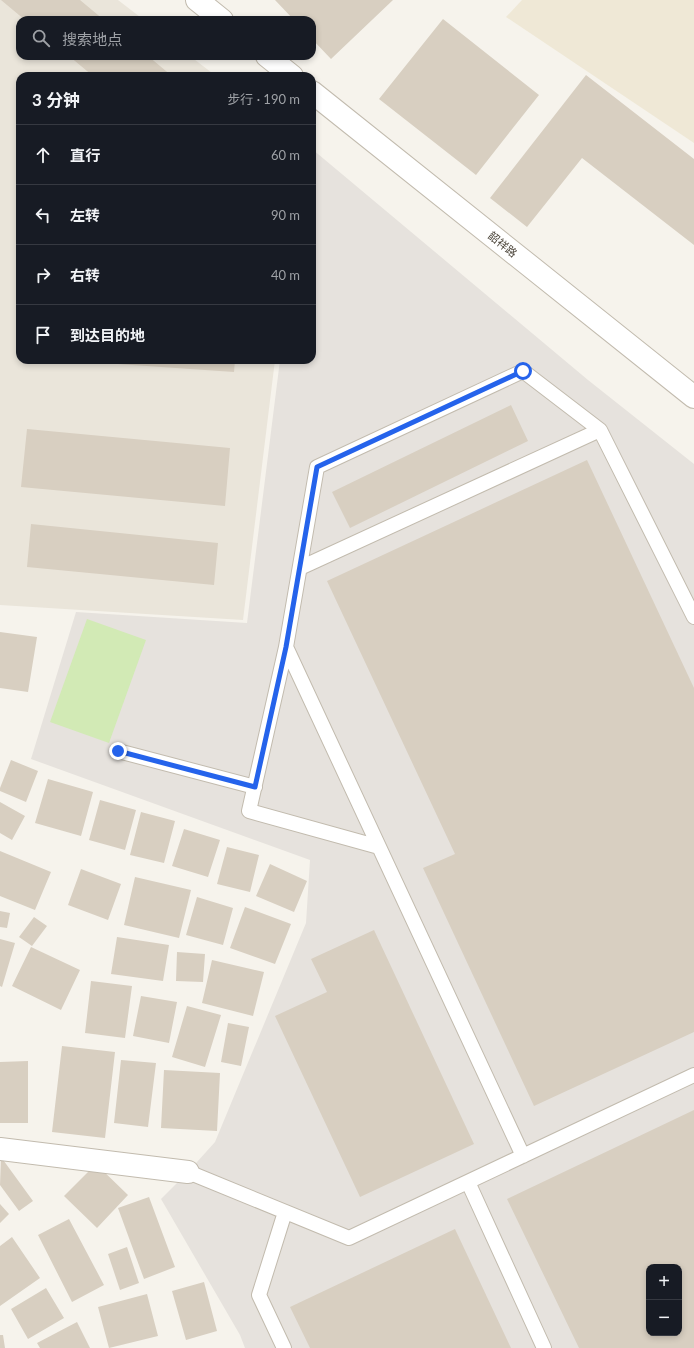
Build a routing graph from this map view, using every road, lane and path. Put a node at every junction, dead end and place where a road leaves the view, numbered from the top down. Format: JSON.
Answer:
{"nodes":[{"id":1,"x":197,"y":0,"type":"edge"},
{"id":2,"x":217,"y":16,"type":"edge"},
{"id":3,"x":272,"y":60,"type":"edge"},
{"id":4,"x":287,"y":72,"type":"edge"},
{"id":5,"x":316,"y":95,"type":"edge"},
{"id":6,"x":694,"y":397,"type":"edge"},
{"id":7,"x":600,"y":430,"type":"junction"},
{"id":8,"x":300,"y":568,"type":"junction"},
{"id":9,"x":694,"y":617,"type":"edge"},
{"id":10,"x":286,"y":647,"type":"junction"},
{"id":11,"x":118,"y":751,"type":"dead end"},
{"id":12,"x":255,"y":787,"type":"junction"},
{"id":13,"x":379,"y":847,"type":"junction"},
{"id":14,"x":694,"y":1075,"type":"edge"},
{"id":15,"x":0,"y":1149,"type":"edge"},
{"id":16,"x":523,"y":1156,"type":"junction"},
{"id":17,"x":188,"y":1172,"type":"joint"},
{"id":18,"x":468,"y":1182,"type":"junction"},
{"id":19,"x":285,"y":1212,"type":"junction"},
{"id":20,"x":284,"y":1348,"type":"edge"},
{"id":21,"x":544,"y":1348,"type":"edge"}],
"edges":[{"from":1,"to":2,"type":"street"},
{"from":3,"to":4,"type":"street"},
{"from":5,"to":6,"type":"street","name":"韶祥路"},
{"from":7,"to":8,"type":"lane"},
{"from":7,"to":8,"type":"lane"},
{"from":7,"to":9,"type":"lane"},
{"from":8,"to":10,"type":"lane"},
{"from":10,"to":12,"type":"lane"},
{"from":10,"to":13,"type":"lane"},
{"from":11,"to":12,"type":"lane"},
{"from":12,"to":13,"type":"lane"},
{"from":13,"to":16,"type":"lane"},
{"from":14,"to":16,"type":"lane"},
{"from":15,"to":17,"type":"street"},
{"from":16,"to":18,"type":"lane"},
{"from":17,"to":19,"type":"lane"},
{"from":18,"to":19,"type":"lane"},
{"from":18,"to":21,"type":"lane"},
{"from":19,"to":20,"type":"lane"}]}
